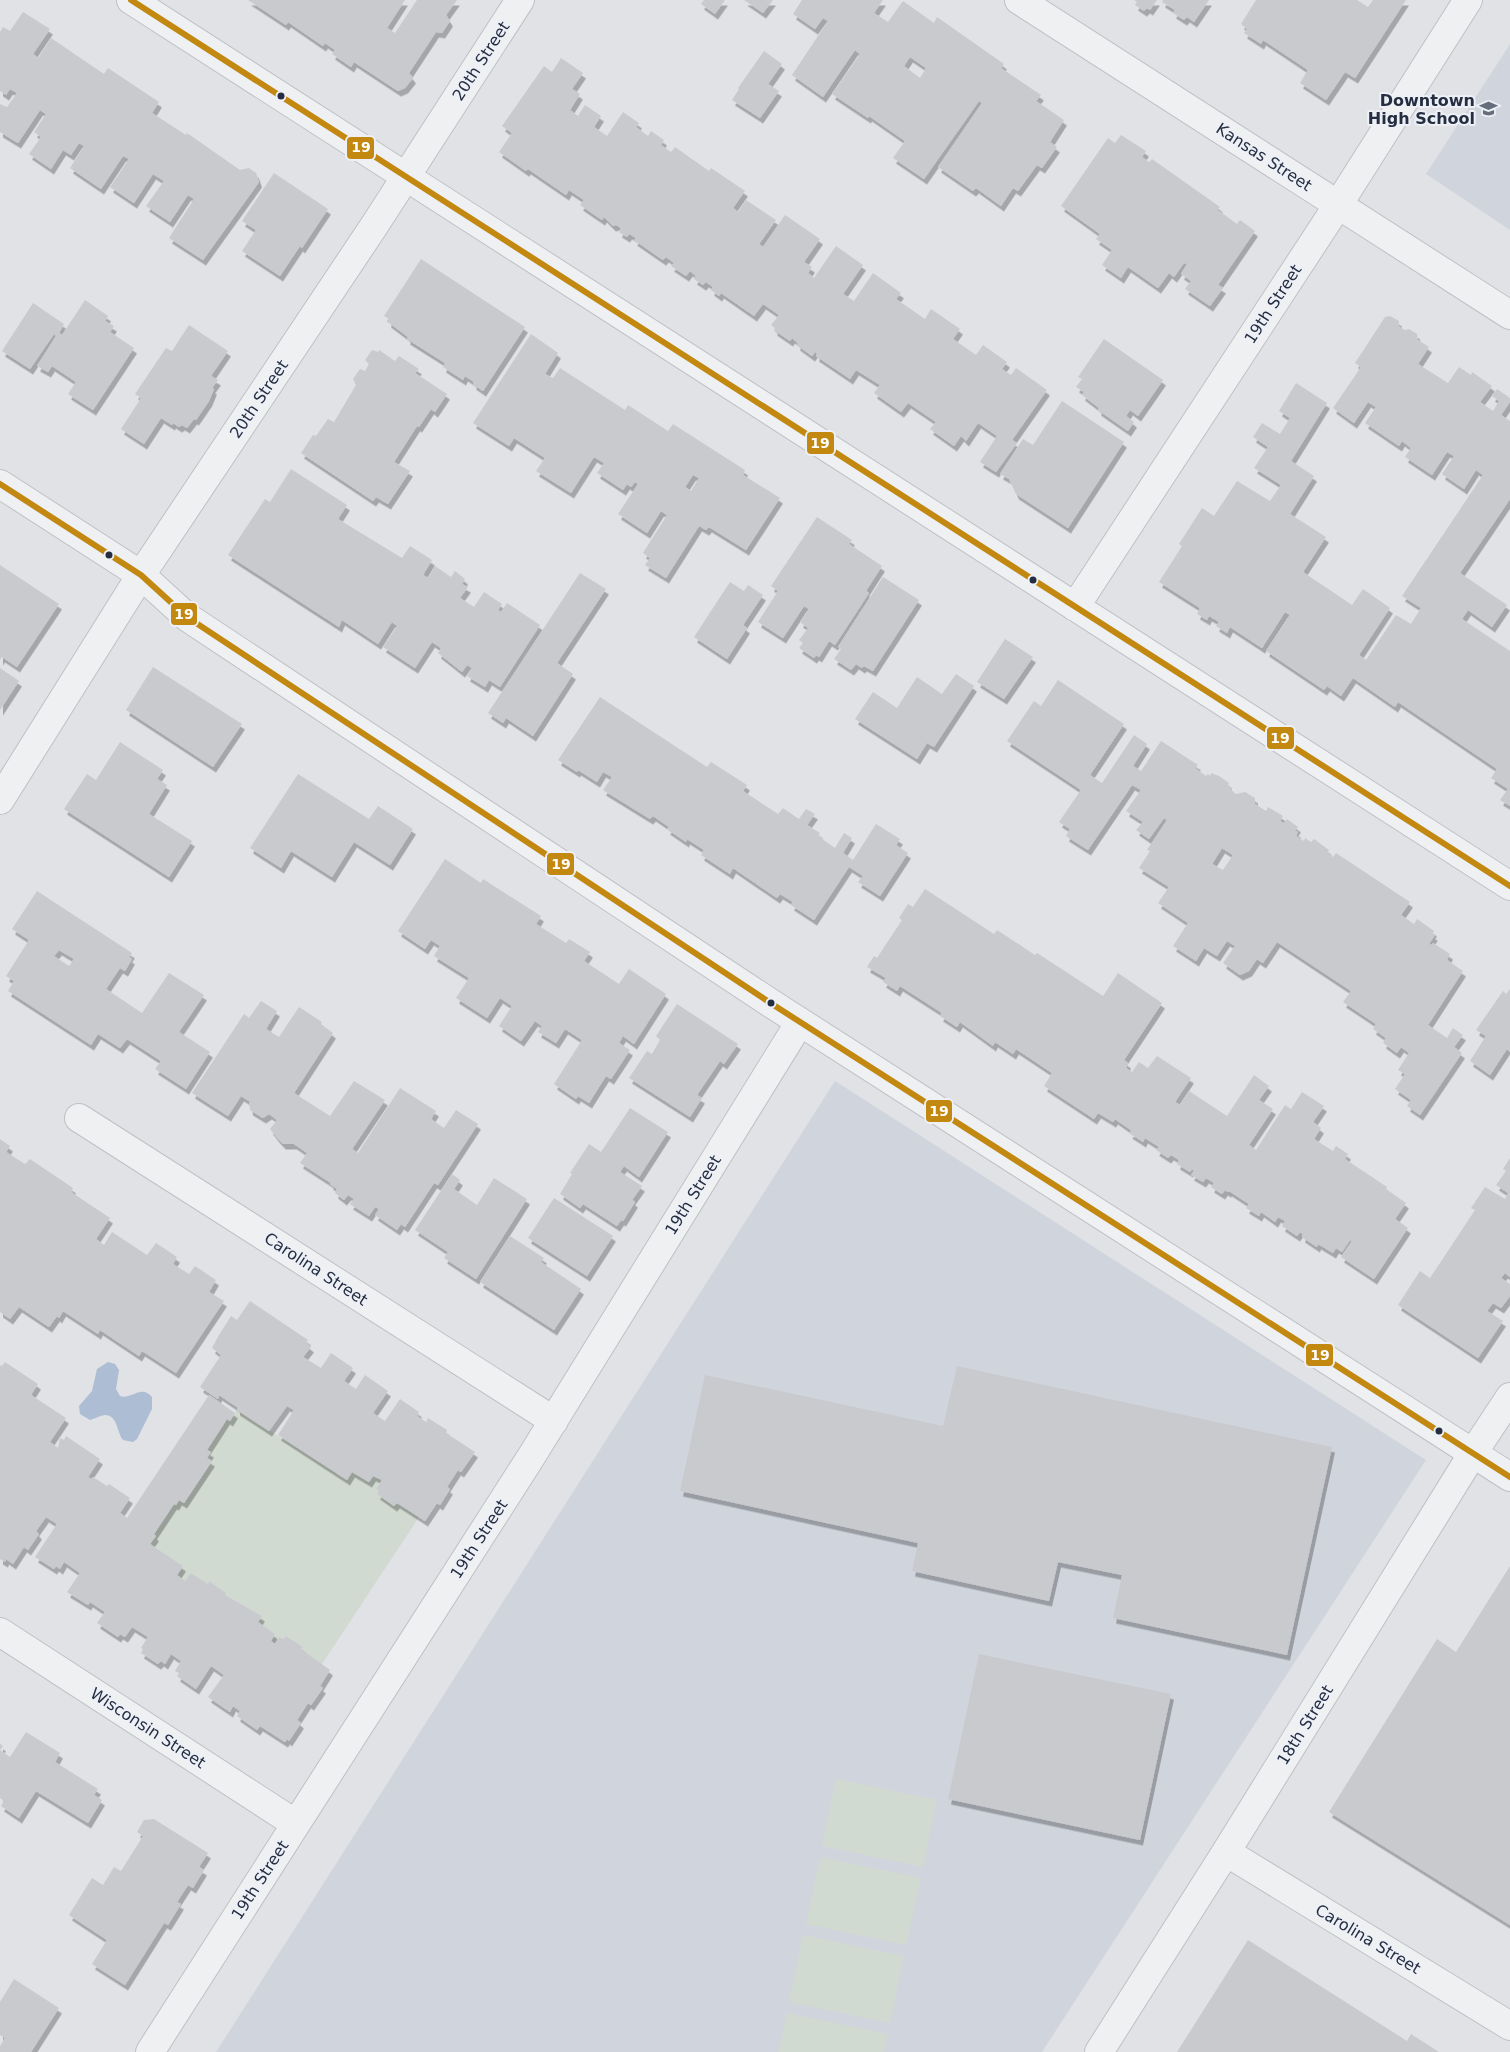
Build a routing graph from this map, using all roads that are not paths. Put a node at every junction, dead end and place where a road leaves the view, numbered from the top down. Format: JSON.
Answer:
{"nodes":[{"id":1,"x":131,"y":0,"type":"edge"},
{"id":2,"x":520,"y":0,"type":"edge"},
{"id":3,"x":1019,"y":0,"type":"edge"},
{"id":4,"x":1468,"y":0,"type":"edge"},
{"id":5,"x":406,"y":178,"type":"junction"},
{"id":6,"x":1338,"y":205,"type":"junction"},
{"id":7,"x":1510,"y":315,"type":"edge"},
{"id":8,"x":0,"y":484,"type":"edge"},
{"id":9,"x":141,"y":576,"type":"junction"},
{"id":10,"x":1075,"y":607,"type":"junction"},
{"id":11,"x":0,"y":800,"type":"edge"},
{"id":12,"x":1510,"y":886,"type":"edge"},
{"id":13,"x":800,"y":1022,"type":"junction"},
{"id":14,"x":79,"y":1118,"type":"dead end"},
{"id":15,"x":1510,"y":1397,"type":"edge"},
{"id":16,"x":554,"y":1421,"type":"junction"},
{"id":17,"x":1472,"y":1453,"type":"junction"},
{"id":18,"x":1510,"y":1477,"type":"edge"},
{"id":19,"x":0,"y":1632,"type":"edge"},
{"id":20,"x":296,"y":1824,"type":"junction"},
{"id":21,"x":1226,"y":1852,"type":"junction"},
{"id":22,"x":1510,"y":2026,"type":"edge"},
{"id":23,"x":150,"y":2052,"type":"edge"},
{"id":24,"x":1099,"y":2052,"type":"edge"}],
"edges":[{"from":1,"to":5,"type":"street"},
{"from":2,"to":5,"type":"street","name":"20th Street"},
{"from":3,"to":6,"type":"street","name":"Kansas Street"},
{"from":4,"to":6,"type":"street","name":"19th Street"},
{"from":5,"to":9,"type":"street","name":"20th Street"},
{"from":5,"to":10,"type":"street"},
{"from":6,"to":7,"type":"street","name":"Kansas Street"},
{"from":6,"to":10,"type":"street","name":"19th Street"},
{"from":8,"to":9,"type":"street"},
{"from":9,"to":11,"type":"street","name":"20th Street"},
{"from":9,"to":13,"type":"street"},
{"from":10,"to":12,"type":"street"},
{"from":13,"to":16,"type":"street","name":"19th Street"},
{"from":13,"to":17,"type":"street"},
{"from":14,"to":16,"type":"street","name":"Carolina Street"},
{"from":15,"to":17,"type":"street","name":"18th Street"},
{"from":16,"to":20,"type":"street","name":"19th Street"},
{"from":17,"to":18,"type":"street"},
{"from":17,"to":21,"type":"street","name":"18th Street"},
{"from":19,"to":20,"type":"street","name":"Wisconsin Street"},
{"from":20,"to":23,"type":"street","name":"19th Street"},
{"from":21,"to":22,"type":"street","name":"Carolina Street"},
{"from":21,"to":24,"type":"street","name":"18th Street"}]}
